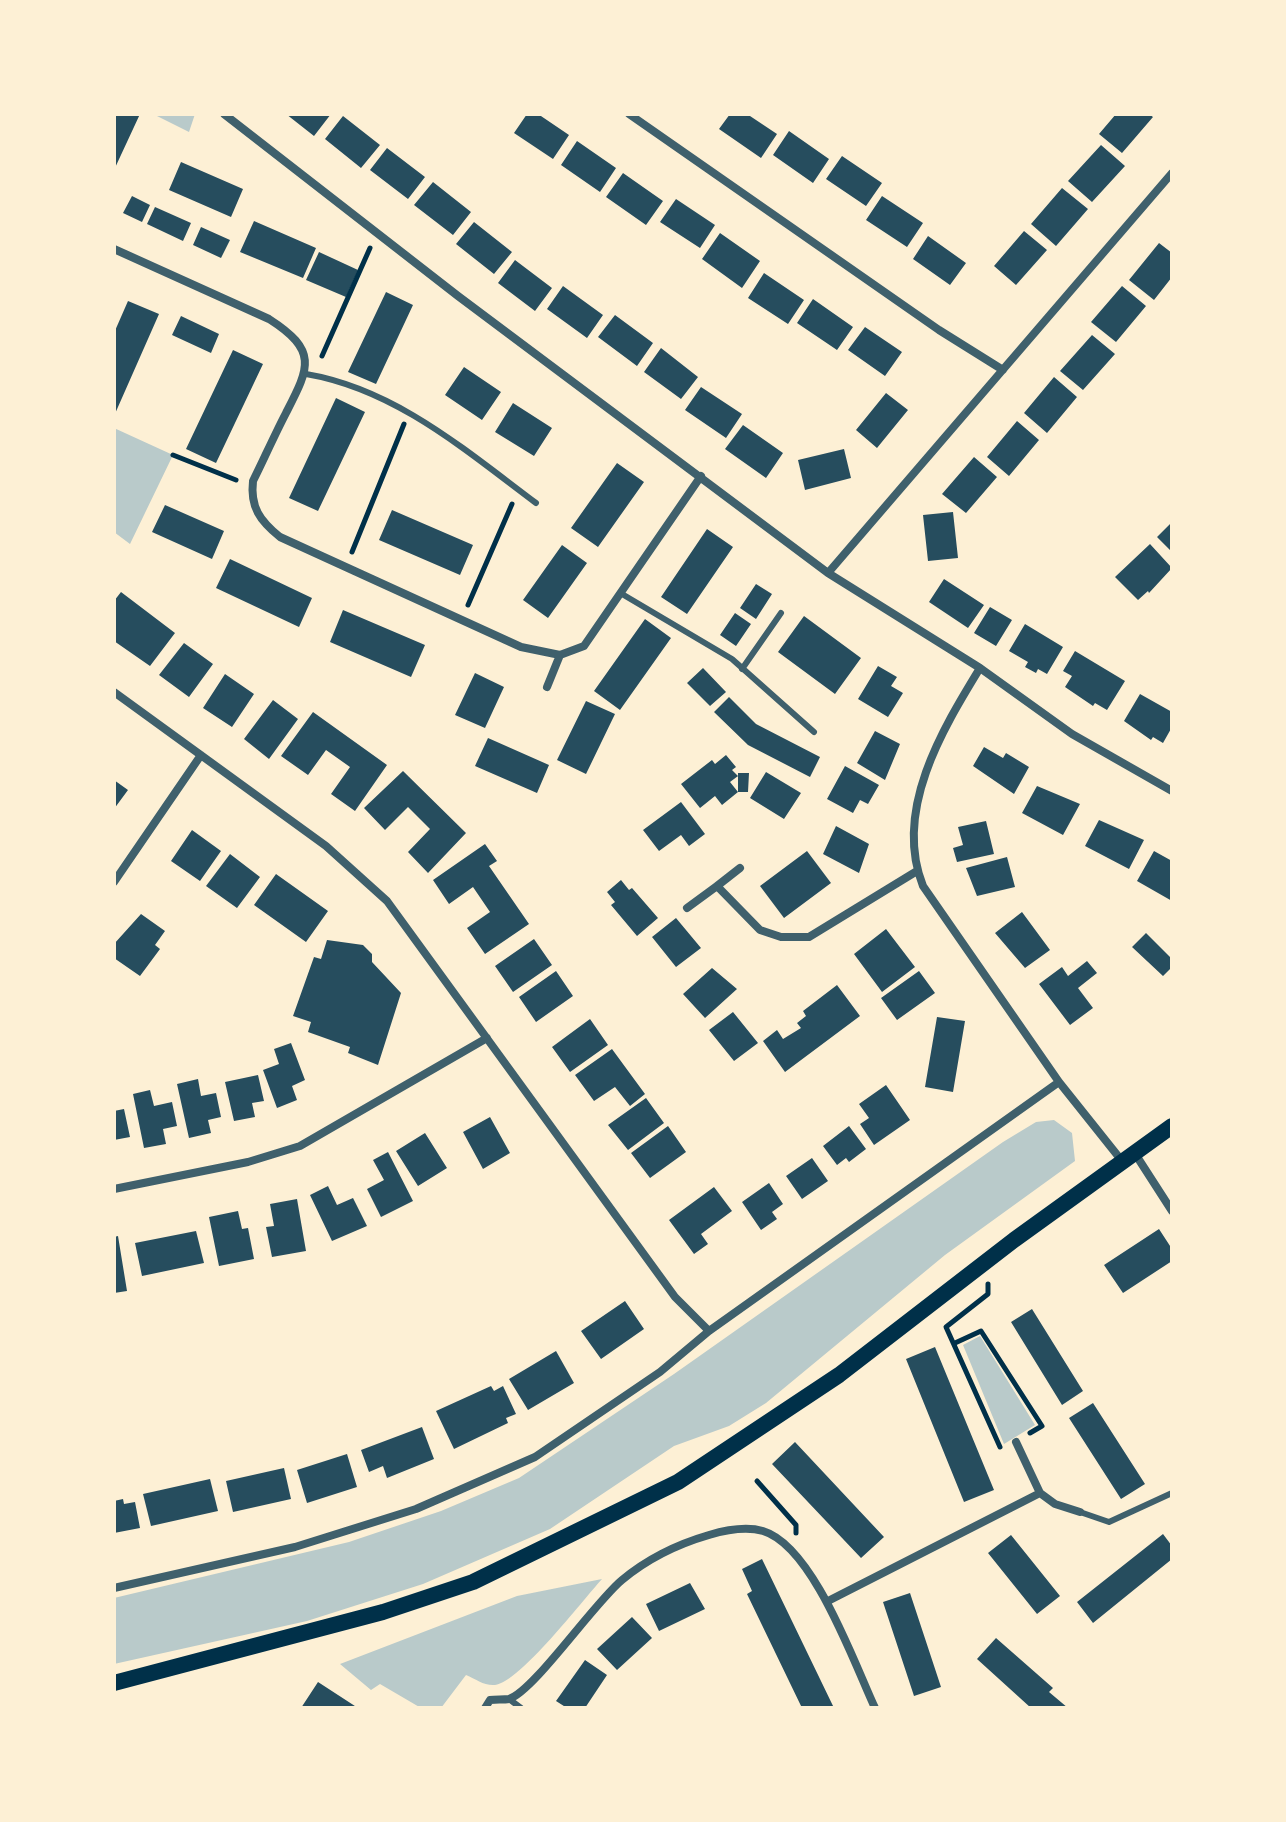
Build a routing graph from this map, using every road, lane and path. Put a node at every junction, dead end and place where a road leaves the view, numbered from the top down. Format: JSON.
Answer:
{"nodes":[{"id":1,"x":224,"y":114,"type":"edge"},
{"id":2,"x":629,"y":114,"type":"edge"},
{"id":3,"x":1172,"y":173,"type":"edge"},
{"id":4,"x":376,"y":234,"type":"junction"},
{"id":5,"x":114,"y":249,"type":"edge"},
{"id":6,"x":1003,"y":370,"type":"junction"},
{"id":7,"x":310,"y":375,"type":"junction"},
{"id":8,"x":409,"y":412,"type":"junction"},
{"id":9,"x":173,"y":455,"type":"dead end"},
{"id":10,"x":701,"y":476,"type":"junction"},
{"id":11,"x":252,"y":486,"type":"junction"},
{"id":12,"x":519,"y":490,"type":"junction"},
{"id":13,"x":536,"y":503,"type":"dead end"},
{"id":14,"x":346,"y":568,"type":"junction"},
{"id":15,"x":828,"y":573,"type":"junction"},
{"id":16,"x":622,"y":594,"type":"junction"},
{"id":17,"x":781,"y":613,"type":"dead end"},
{"id":18,"x":461,"y":620,"type":"junction"},
{"id":19,"x":560,"y":655,"type":"junction"},
{"id":20,"x":980,"y":668,"type":"junction"},
{"id":21,"x":742,"y":669,"type":"junction"},
{"id":22,"x":547,"y":687,"type":"dead end"},
{"id":23,"x":114,"y":692,"type":"edge"},
{"id":24,"x":814,"y":732,"type":"dead end"},
{"id":25,"x":201,"y":755,"type":"junction"},
{"id":26,"x":1171,"y":788,"type":"edge"},
{"id":27,"x":740,"y":868,"type":"dead end"},
{"id":28,"x":917,"y":871,"type":"junction"},
{"id":29,"x":114,"y":882,"type":"edge"},
{"id":30,"x":717,"y":886,"type":"junction"},
{"id":31,"x":687,"y":908,"type":"dead end"},
{"id":32,"x":487,"y":1038,"type":"junction"},
{"id":33,"x":1059,"y":1082,"type":"junction"},
{"id":34,"x":1172,"y":1126,"type":"edge"},
{"id":35,"x":1128,"y":1156,"type":"junction"},
{"id":36,"x":114,"y":1189,"type":"edge"},
{"id":37,"x":1172,"y":1211,"type":"edge"},
{"id":38,"x":989,"y":1259,"type":"junction"},
{"id":39,"x":709,"y":1331,"type":"junction"},
{"id":40,"x":955,"y":1343,"type":"junction"},
{"id":41,"x":1016,"y":1442,"type":"junction"},
{"id":42,"x":757,"y":1481,"type":"dead end"},
{"id":43,"x":1040,"y":1493,"type":"junction"},
{"id":44,"x":1172,"y":1493,"type":"edge"},
{"id":45,"x":1080,"y":1512,"type":"joint"},
{"id":46,"x":795,"y":1557,"type":"junction"},
{"id":47,"x":114,"y":1588,"type":"edge"},
{"id":48,"x":828,"y":1601,"type":"junction"},
{"id":49,"x":114,"y":1683,"type":"edge"},
{"id":50,"x":509,"y":1699,"type":"junction"},
{"id":51,"x":485,"y":1708,"type":"edge"},
{"id":52,"x":521,"y":1708,"type":"edge"},
{"id":53,"x":875,"y":1708,"type":"edge"}],
"edges":[{"from":1,"to":4,"type":"street"},
{"from":2,"to":6,"type":"street"},
{"from":3,"to":6,"type":"street"},
{"from":4,"to":7,"type":"path"},
{"from":4,"to":10,"type":"street"},
{"from":5,"to":7,"type":"street"},
{"from":6,"to":15,"type":"street"},
{"from":7,"to":8,"type":"lane"},
{"from":7,"to":11,"type":"street"},
{"from":8,"to":12,"type":"lane"},
{"from":8,"to":14,"type":"path"},
{"from":9,"to":11,"type":"path"},
{"from":10,"to":15,"type":"street"},
{"from":10,"to":16,"type":"street"},
{"from":11,"to":14,"type":"street"},
{"from":12,"to":13,"type":"lane"},
{"from":12,"to":18,"type":"path"},
{"from":14,"to":18,"type":"street"},
{"from":15,"to":20,"type":"street"},
{"from":16,"to":19,"type":"street"},
{"from":16,"to":21,"type":"lane"},
{"from":17,"to":21,"type":"lane"},
{"from":18,"to":19,"type":"street"},
{"from":19,"to":22,"type":"street"},
{"from":20,"to":26,"type":"street"},
{"from":20,"to":28,"type":"street"},
{"from":21,"to":24,"type":"lane"},
{"from":23,"to":25,"type":"street"},
{"from":25,"to":29,"type":"street"},
{"from":25,"to":32,"type":"street"},
{"from":27,"to":30,"type":"street"},
{"from":28,"to":30,"type":"street"},
{"from":28,"to":33,"type":"street"},
{"from":30,"to":31,"type":"street"},
{"from":32,"to":36,"type":"street"},
{"from":32,"to":39,"type":"street"},
{"from":33,"to":35,"type":"street"},
{"from":33,"to":39,"type":"street"},
{"from":34,"to":35,"type":"main road"},
{"from":35,"to":37,"type":"street"},
{"from":35,"to":38,"type":"main road"},
{"from":38,"to":40,"type":"path"},
{"from":38,"to":49,"type":"main road"},
{"from":39,"to":47,"type":"street"},
{"from":40,"to":41,"type":"path"},
{"from":40,"to":41,"type":"path"},
{"from":41,"to":43,"type":"street"},
{"from":42,"to":46,"type":"path"},
{"from":43,"to":45,"type":"street"},
{"from":43,"to":48,"type":"street"},
{"from":44,"to":45,"type":"lane"},
{"from":46,"to":48,"type":"street"},
{"from":46,"to":50,"type":"street"},
{"from":48,"to":53,"type":"street"},
{"from":50,"to":51,"type":"street"},
{"from":50,"to":52,"type":"lane"}]}
